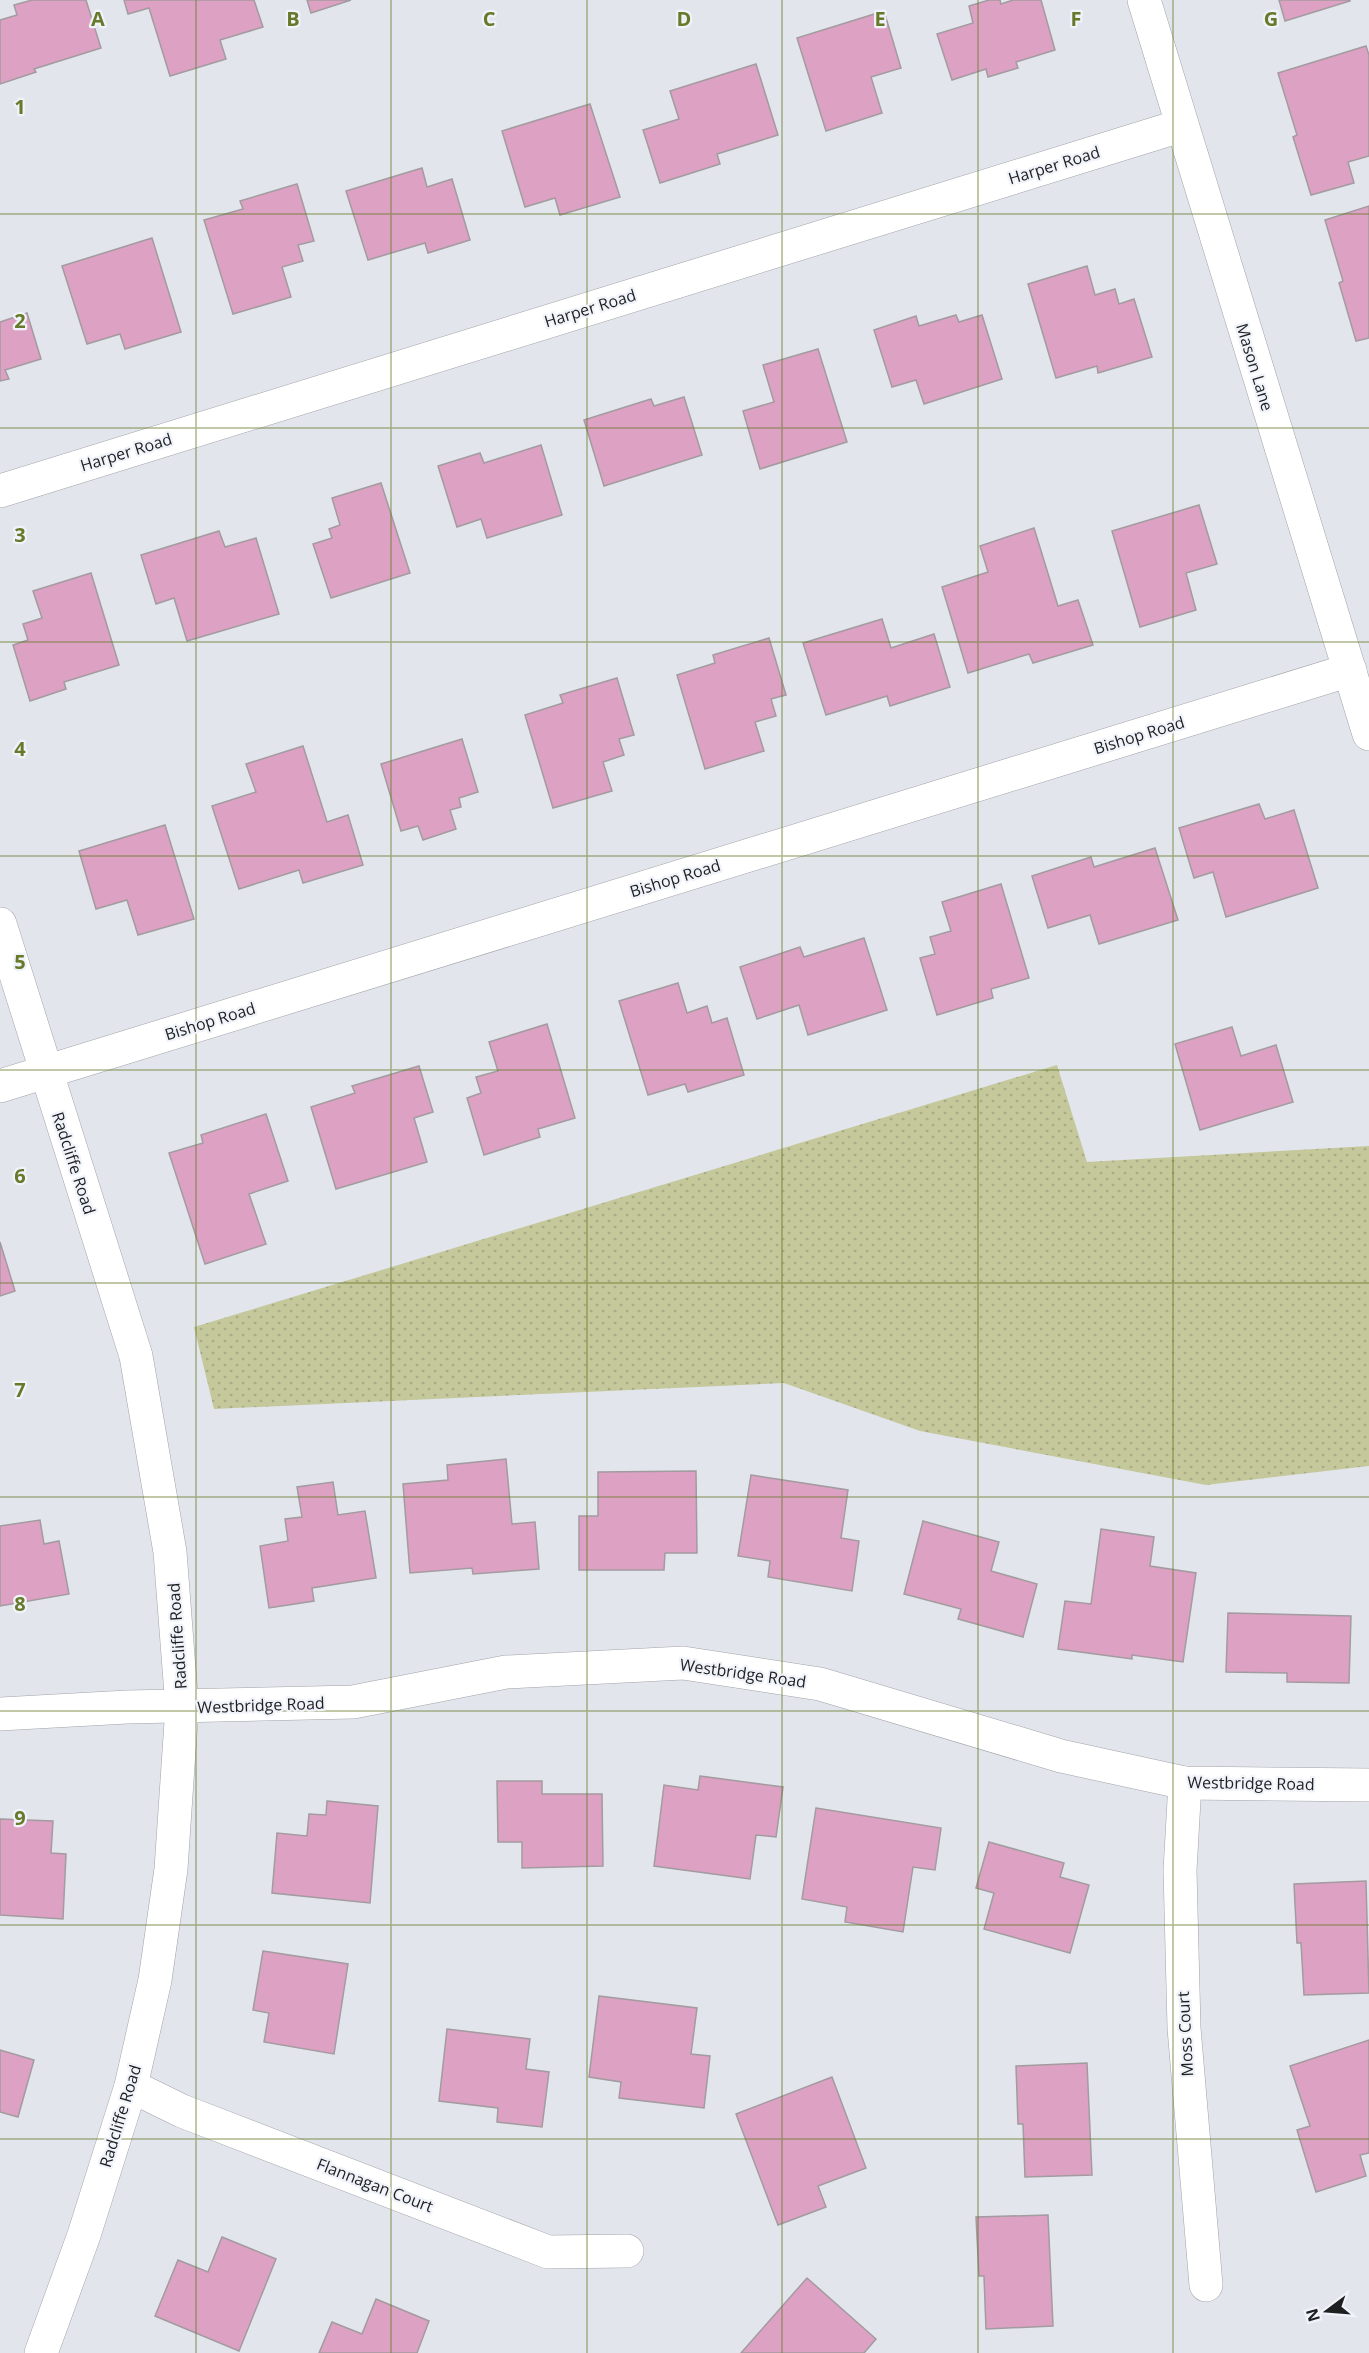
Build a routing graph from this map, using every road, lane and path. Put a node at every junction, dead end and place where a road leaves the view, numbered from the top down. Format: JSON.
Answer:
{"nodes":[{"id":1,"x":1144,"y":0,"type":"edge"},
{"id":2,"x":1180,"y":126,"type":"junction"},
{"id":3,"x":0,"y":491,"type":"edge"},
{"id":4,"x":1350,"y":670,"type":"junction"},
{"id":5,"x":1369,"y":734,"type":"edge"},
{"id":6,"x":0,"y":924,"type":"edge"},
{"id":7,"x":46,"y":1073,"type":"junction"},
{"id":8,"x":0,"y":1086,"type":"edge"},
{"id":9,"x":182,"y":1707,"type":"junction"},
{"id":10,"x":0,"y":1714,"type":"edge"},
{"id":11,"x":1185,"y":1783,"type":"junction"},
{"id":12,"x":1369,"y":1785,"type":"edge"},
{"id":13,"x":131,"y":2086,"type":"junction"},
{"id":14,"x":627,"y":2251,"type":"dead end"},
{"id":15,"x":1206,"y":2285,"type":"dead end"},
{"id":16,"x":41,"y":2353,"type":"edge"}],
"edges":[{"from":1,"to":2,"type":"street","name":"Mason Lane"},
{"from":2,"to":3,"type":"street","name":"Harper Road"},
{"from":2,"to":4,"type":"street","name":"Mason Lane"},
{"from":4,"to":5,"type":"street","name":"Mason Lane"},
{"from":4,"to":7,"type":"street","name":"Bishop Road"},
{"from":6,"to":7,"type":"street","name":"Radcliffe Road"},
{"from":7,"to":8,"type":"street","name":"Bishop Road"},
{"from":7,"to":9,"type":"street","name":"Radcliffe Road"},
{"from":9,"to":10,"type":"street","name":"Westbridge Road"},
{"from":9,"to":11,"type":"street","name":"Westbridge Road"},
{"from":9,"to":13,"type":"street","name":"Radcliffe Road"},
{"from":11,"to":12,"type":"street","name":"Westbridge Road"},
{"from":11,"to":15,"type":"street","name":"Moss Court"},
{"from":13,"to":14,"type":"street","name":"Flannagan Court"},
{"from":13,"to":16,"type":"street","name":"Radcliffe Road"}]}
